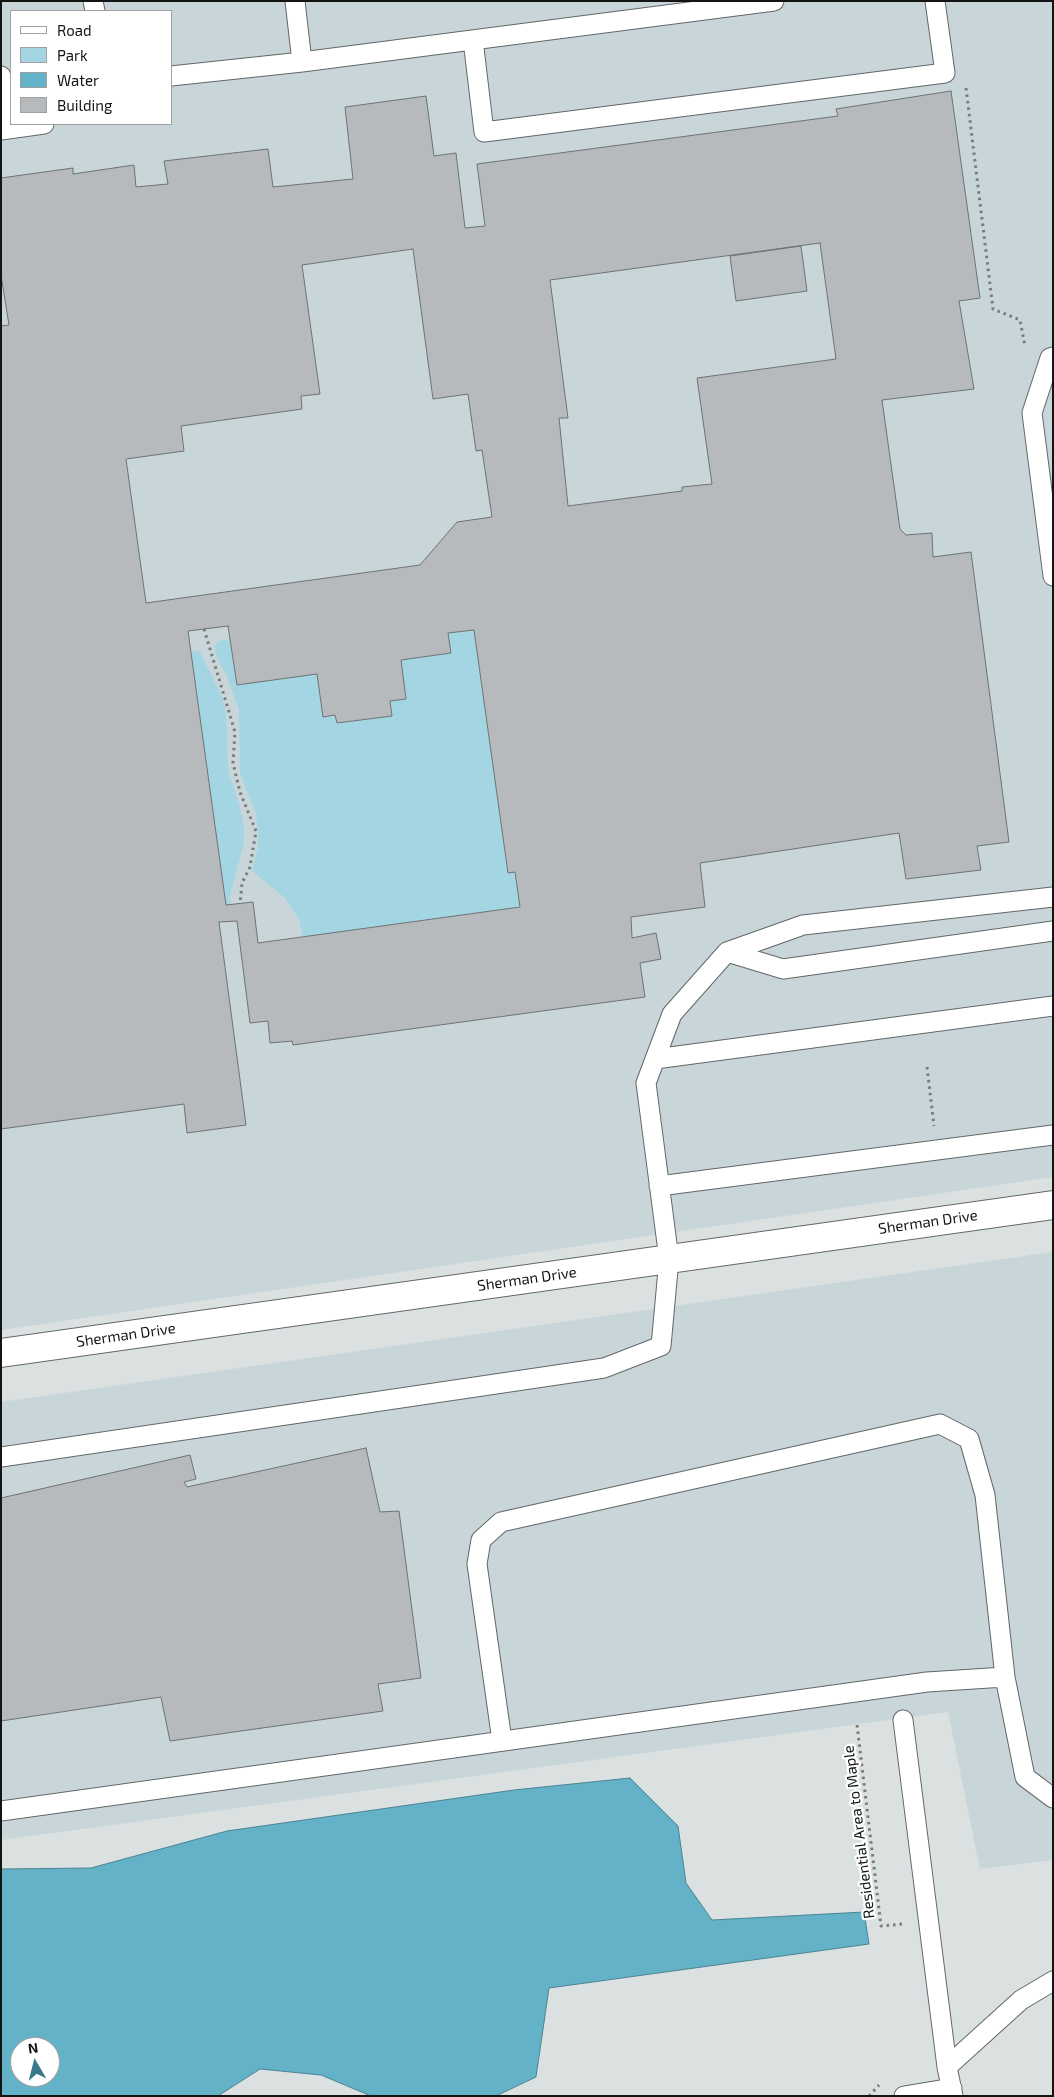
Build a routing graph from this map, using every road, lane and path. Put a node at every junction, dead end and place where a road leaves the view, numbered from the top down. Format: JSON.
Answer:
{"nodes":[{"id":1,"x":295,"y":1,"type":"edge"},
{"id":2,"x":774,"y":1,"type":"edge"},
{"id":3,"x":935,"y":1,"type":"edge"},
{"id":4,"x":473,"y":40,"type":"junction"},
{"id":5,"x":302,"y":62,"type":"junction"},
{"id":6,"x":1,"y":76,"type":"edge"},
{"id":7,"x":172,"y":76,"type":"edge"},
{"id":8,"x":965,"y":85,"type":"dead end"},
{"id":9,"x":36,"y":125,"type":"edge"},
{"id":10,"x":5,"y":129,"type":"edge"},
{"id":11,"x":1025,"y":346,"type":"dead end"},
{"id":12,"x":1053,"y":356,"type":"edge"},
{"id":13,"x":1053,"y":576,"type":"edge"},
{"id":14,"x":204,"y":629,"type":"dead end"},
{"id":15,"x":1053,"y":897,"type":"edge"},
{"id":16,"x":240,"y":904,"type":"dead end"},
{"id":17,"x":1053,"y":931,"type":"edge"},
{"id":18,"x":727,"y":952,"type":"junction"},
{"id":19,"x":1053,"y":1006,"type":"edge"},
{"id":20,"x":655,"y":1059,"type":"junction"},
{"id":21,"x":927,"y":1067,"type":"dead end"},
{"id":22,"x":1053,"y":1135,"type":"edge"},
{"id":23,"x":937,"y":1150,"type":"junction"},
{"id":24,"x":659,"y":1186,"type":"junction"},
{"id":25,"x":1053,"y":1205,"type":"edge"},
{"id":26,"x":669,"y":1259,"type":"junction"},
{"id":27,"x":1,"y":1353,"type":"edge"},
{"id":28,"x":1,"y":1457,"type":"edge"},
{"id":29,"x":1005,"y":1676,"type":"junction"},
{"id":30,"x":903,"y":1720,"type":"dead end"},
{"id":31,"x":858,"y":1725,"type":"dead end"},
{"id":32,"x":502,"y":1741,"type":"junction"},
{"id":33,"x":1053,"y":1798,"type":"edge"},
{"id":34,"x":1,"y":1810,"type":"edge"},
{"id":35,"x":911,"y":1923,"type":"dead end"},
{"id":36,"x":1053,"y":1981,"type":"edge"},
{"id":37,"x":947,"y":2067,"type":"junction"},
{"id":38,"x":884,"y":2080,"type":"dead end"},
{"id":39,"x":952,"y":2092,"type":"edge"},
{"id":40,"x":869,"y":2096,"type":"edge"},
{"id":41,"x":904,"y":2096,"type":"edge"}],
"edges":[{"from":1,"to":5,"type":"lane"},
{"from":2,"to":4,"type":"lane"},
{"from":3,"to":4,"type":"lane"},
{"from":4,"to":5,"type":"lane"},
{"from":5,"to":7,"type":"lane"},
{"from":6,"to":10,"type":"lane"},
{"from":8,"to":11,"type":"path"},
{"from":9,"to":10,"type":"lane"},
{"from":12,"to":13,"type":"lane"},
{"from":14,"to":16,"type":"path"},
{"from":15,"to":18,"type":"lane"},
{"from":17,"to":18,"type":"lane"},
{"from":18,"to":20,"type":"lane"},
{"from":19,"to":20,"type":"lane"},
{"from":20,"to":24,"type":"lane"},
{"from":21,"to":23,"type":"path"},
{"from":22,"to":23,"type":"lane"},
{"from":23,"to":24,"type":"lane"},
{"from":24,"to":26,"type":"lane"},
{"from":25,"to":26,"type":"street","name":"Sherman Drive"},
{"from":26,"to":27,"type":"street","name":"Sherman Drive"},
{"from":26,"to":28,"type":"lane"},
{"from":29,"to":32,"type":"lane"},
{"from":29,"to":32,"type":"lane"},
{"from":29,"to":33,"type":"lane"},
{"from":30,"to":37,"type":"lane"},
{"from":31,"to":35,"type":"path","name":"Residential Area to Maple"},
{"from":32,"to":34,"type":"lane"},
{"from":36,"to":37,"type":"lane"},
{"from":37,"to":39,"type":"lane"},
{"from":38,"to":40,"type":"path"},
{"from":39,"to":41,"type":"lane"}]}
